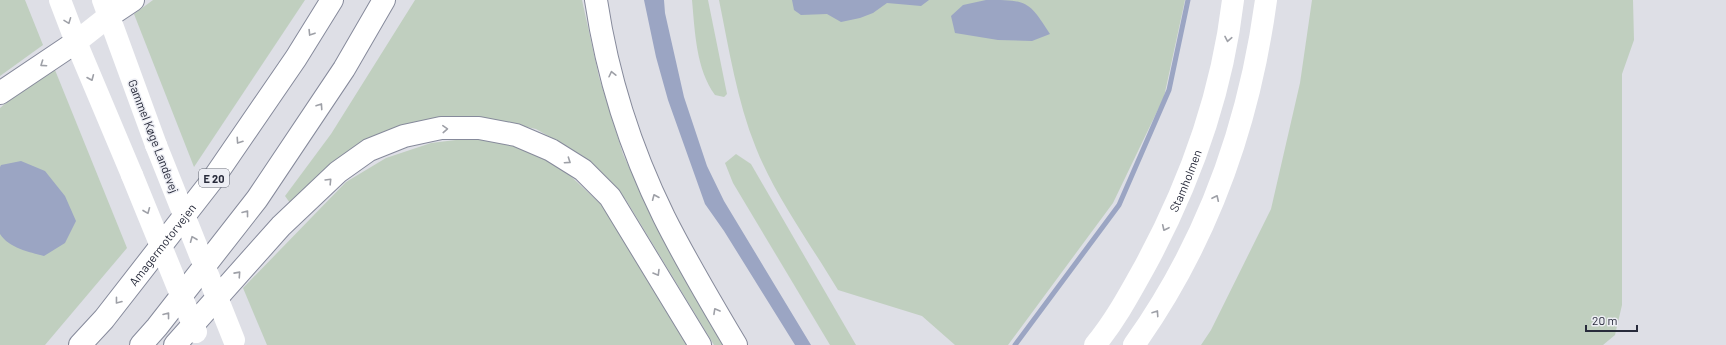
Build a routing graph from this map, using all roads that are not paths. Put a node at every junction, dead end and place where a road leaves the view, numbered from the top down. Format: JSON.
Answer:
{"nodes":[{"id":1,"x":60,"y":0,"type":"edge"},
{"id":2,"x":133,"y":0,"type":"edge"},
{"id":3,"x":332,"y":0,"type":"edge"},
{"id":4,"x":384,"y":0,"type":"edge"},
{"id":5,"x":596,"y":0,"type":"edge"},
{"id":6,"x":1233,"y":0,"type":"edge"},
{"id":7,"x":1266,"y":0,"type":"edge"},
{"id":8,"x":106,"y":8,"type":"edge"},
{"id":9,"x":76,"y":42,"type":"junction"},
{"id":10,"x":0,"y":93,"type":"edge"},
{"id":11,"x":80,"y":345,"type":"edge"},
{"id":12,"x":141,"y":345,"type":"edge"},
{"id":13,"x":175,"y":345,"type":"edge"},
{"id":14,"x":201,"y":345,"type":"edge"},
{"id":15,"x":236,"y":345,"type":"edge"},
{"id":16,"x":700,"y":345,"type":"edge"},
{"id":17,"x":736,"y":345,"type":"edge"},
{"id":18,"x":1095,"y":345,"type":"edge"},
{"id":19,"x":1134,"y":345,"type":"edge"}],
"edges":[{"from":1,"to":9,"type":"main road","one_way":true},
{"from":2,"to":8,"type":"main road"},
{"from":3,"to":11,"type":"main road","name":"Amagermotorvejen","number":"E 20","one_way":true},
{"from":12,"to":4,"type":"main road","one_way":true},
{"from":17,"to":5,"type":"main road","one_way":true},
{"from":6,"to":18,"type":"main road","name":"Stamholmen","one_way":true},
{"from":19,"to":7,"type":"main road","one_way":true},
{"from":8,"to":9,"type":"main road"},
{"from":15,"to":8,"type":"main road","name":"Gammel Køge Landevej","one_way":true,"bridge":true},
{"from":9,"to":10,"type":"main road","one_way":true},
{"from":9,"to":14,"type":"main road","one_way":true,"bridge":true},
{"from":13,"to":16,"type":"main road","one_way":true}]}
